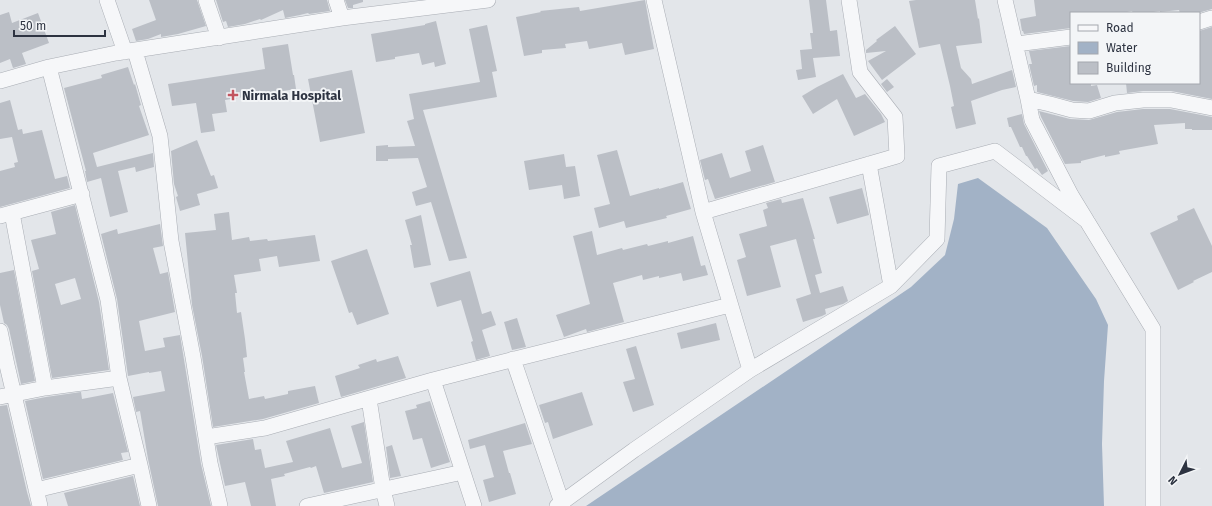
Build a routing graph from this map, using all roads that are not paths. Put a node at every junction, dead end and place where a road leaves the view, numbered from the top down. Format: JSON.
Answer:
{"nodes":[{"id":1,"x":107,"y":0,"type":"edge"},
{"id":2,"x":206,"y":0,"type":"edge"},
{"id":3,"x":336,"y":0,"type":"edge"},
{"id":4,"x":488,"y":0,"type":"edge"},
{"id":5,"x":654,"y":0,"type":"edge"},
{"id":6,"x":849,"y":0,"type":"edge"},
{"id":7,"x":1005,"y":0,"type":"edge"},
{"id":8,"x":455,"y":2,"type":"edge"},
{"id":9,"x":400,"y":5,"type":"edge"},
{"id":10,"x":342,"y":18,"type":"junction"},
{"id":11,"x":1212,"y":18,"type":"edge"},
{"id":12,"x":1200,"y":22,"type":"edge"},
{"id":13,"x":1070,"y":37,"type":"edge"},
{"id":14,"x":219,"y":38,"type":"junction"},
{"id":15,"x":1016,"y":44,"type":"junction"},
{"id":16,"x":130,"y":52,"type":"junction"},
{"id":17,"x":49,"y":67,"type":"junction"},
{"id":18,"x":0,"y":81,"type":"edge"},
{"id":19,"x":1028,"y":99,"type":"junction"},
{"id":20,"x":1212,"y":108,"type":"edge"},
{"id":21,"x":869,"y":164,"type":"junction"},
{"id":22,"x":82,"y":194,"type":"junction"},
{"id":23,"x":703,"y":212,"type":"junction"},
{"id":24,"x":6,"y":214,"type":"edge"},
{"id":25,"x":1087,"y":221,"type":"junction"},
{"id":26,"x":891,"y":286,"type":"junction"},
{"id":27,"x":730,"y":304,"type":"junction"},
{"id":28,"x":0,"y":331,"type":"edge"},
{"id":29,"x":513,"y":359,"type":"junction"},
{"id":30,"x":750,"y":370,"type":"junction"},
{"id":31,"x":119,"y":378,"type":"junction"},
{"id":32,"x":433,"y":380,"type":"junction"},
{"id":33,"x":44,"y":388,"type":"junction"},
{"id":34,"x":7,"y":395,"type":"edge"},
{"id":35,"x":369,"y":399,"type":"junction"},
{"id":36,"x":206,"y":437,"type":"junction"},
{"id":37,"x":140,"y":465,"type":"junction"},
{"id":38,"x":463,"y":472,"type":"junction"},
{"id":39,"x":383,"y":489,"type":"junction"},
{"id":40,"x":36,"y":490,"type":"junction"},
{"id":41,"x":559,"y":504,"type":"edge"},
{"id":42,"x":40,"y":506,"type":"edge"},
{"id":43,"x":149,"y":506,"type":"edge"},
{"id":44,"x":220,"y":506,"type":"edge"},
{"id":45,"x":307,"y":506,"type":"edge"},
{"id":46,"x":387,"y":506,"type":"edge"},
{"id":47,"x":474,"y":506,"type":"edge"},
{"id":48,"x":1153,"y":506,"type":"edge"}],
"edges":[{"from":1,"to":16,"type":"street"},
{"from":2,"to":14,"type":"street"},
{"from":3,"to":10,"type":"street"},
{"from":4,"to":8,"type":"street"},
{"from":5,"to":23,"type":"street"},
{"from":6,"to":21,"type":"street"},
{"from":7,"to":15,"type":"street"},
{"from":8,"to":9,"type":"street"},
{"from":9,"to":10,"type":"street"},
{"from":10,"to":14,"type":"street"},
{"from":11,"to":12,"type":"street"},
{"from":13,"to":15,"type":"street"},
{"from":14,"to":16,"type":"street"},
{"from":15,"to":19,"type":"street"},
{"from":16,"to":17,"type":"street"},
{"from":16,"to":36,"type":"street"},
{"from":17,"to":18,"type":"street"},
{"from":17,"to":22,"type":"street"},
{"from":19,"to":20,"type":"street"},
{"from":19,"to":25,"type":"street"},
{"from":21,"to":23,"type":"street"},
{"from":21,"to":26,"type":"street"},
{"from":22,"to":24,"type":"street"},
{"from":22,"to":31,"type":"street"},
{"from":23,"to":27,"type":"street"},
{"from":24,"to":33,"type":"street"},
{"from":25,"to":26,"type":"street"},
{"from":25,"to":48,"type":"street"},
{"from":26,"to":30,"type":"street"},
{"from":27,"to":29,"type":"street"},
{"from":27,"to":30,"type":"street"},
{"from":28,"to":34,"type":"street"},
{"from":29,"to":32,"type":"street"},
{"from":29,"to":41,"type":"street"},
{"from":30,"to":41,"type":"street"},
{"from":31,"to":33,"type":"street"},
{"from":31,"to":37,"type":"street"},
{"from":32,"to":35,"type":"street"},
{"from":32,"to":38,"type":"street"},
{"from":33,"to":34,"type":"street"},
{"from":34,"to":40,"type":"street"},
{"from":35,"to":36,"type":"street"},
{"from":35,"to":39,"type":"street"},
{"from":36,"to":44,"type":"street"},
{"from":37,"to":40,"type":"street"},
{"from":37,"to":43,"type":"street"},
{"from":38,"to":39,"type":"street"},
{"from":38,"to":47,"type":"street"},
{"from":39,"to":45,"type":"street"},
{"from":39,"to":46,"type":"street"},
{"from":40,"to":42,"type":"street"}]}
